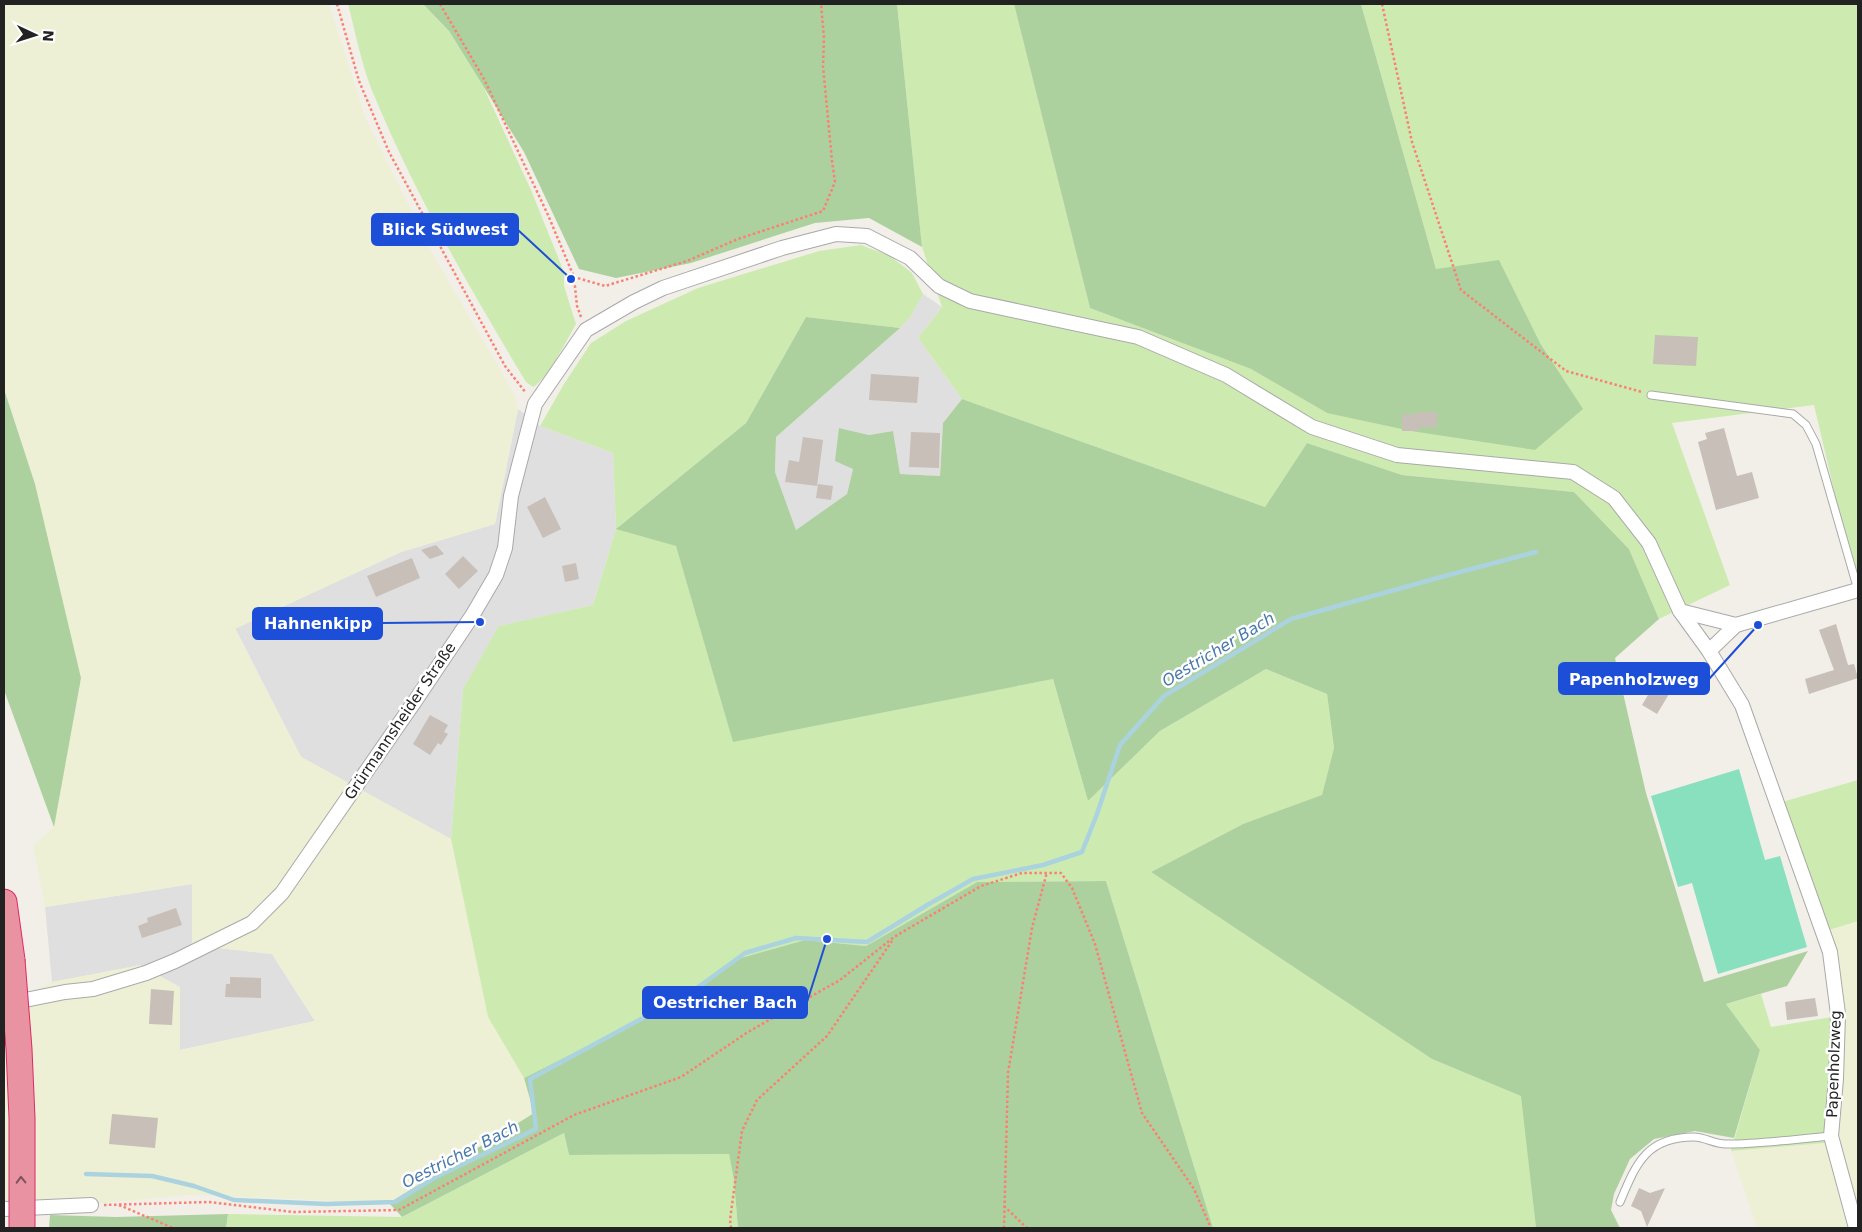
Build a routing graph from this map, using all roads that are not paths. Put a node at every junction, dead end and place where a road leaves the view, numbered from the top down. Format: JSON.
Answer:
{"nodes":[{"id":1,"x":1651,"y":394,"type":"road end"},
{"id":2,"x":1858,"y":590,"type":"edge"},
{"id":3,"x":1680,"y":611,"type":"junction"},
{"id":4,"x":1736,"y":625,"type":"junction"},
{"id":5,"x":1709,"y":651,"type":"junction"},
{"id":6,"x":4,"y":902,"type":"edge"},
{"id":7,"x":4,"y":1004,"type":"edge"},
{"id":8,"x":1830,"y":1136,"type":"junction"},
{"id":9,"x":1620,"y":1202,"type":"dead end"},
{"id":10,"x":90,"y":1205,"type":"road end"},
{"id":11,"x":4,"y":1209,"type":"edge"},
{"id":12,"x":22,"y":1228,"type":"edge"},
{"id":13,"x":1856,"y":1228,"type":"edge"}],
"edges":[{"from":1,"to":2,"type":"lane"},
{"from":2,"to":4,"type":"street"},
{"from":3,"to":4,"type":"street"},
{"from":3,"to":5,"type":"street","name":"Papenholzweg"},
{"from":3,"to":7,"type":"street","name":"Grürmannsheider Straße"},
{"from":4,"to":5,"type":"street"},
{"from":5,"to":8,"type":"street","name":"Papenholzweg"},
{"from":12,"to":6,"type":"highway","one_way":true,"bridge":true},
{"from":8,"to":9,"type":"lane"},
{"from":8,"to":13,"type":"street","name":"Papenholzweg"},
{"from":10,"to":11,"type":"street"}]}
